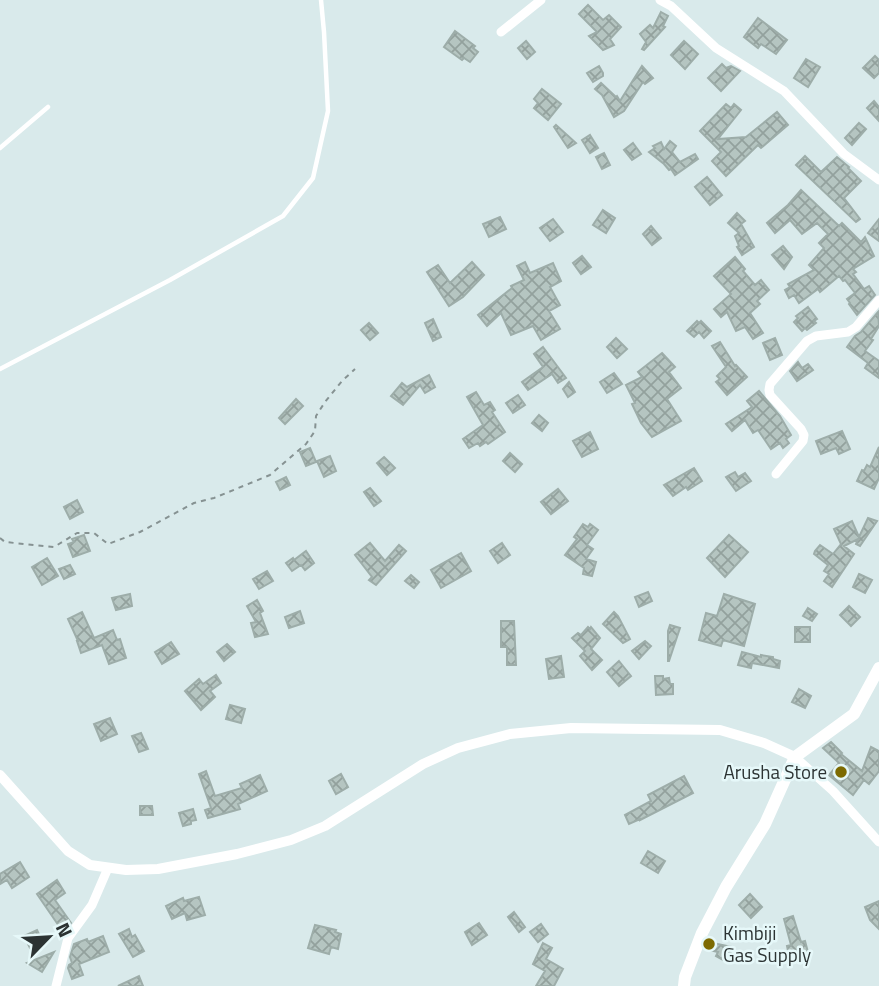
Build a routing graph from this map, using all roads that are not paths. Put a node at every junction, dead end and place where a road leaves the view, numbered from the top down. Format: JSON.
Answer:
{"nodes":[{"id":1,"x":321,"y":0,"type":"edge"},
{"id":2,"x":541,"y":0,"type":"edge"},
{"id":3,"x":660,"y":0,"type":"edge"},
{"id":4,"x":501,"y":32,"type":"dead end"},
{"id":5,"x":48,"y":107,"type":"dead end"},
{"id":6,"x":0,"y":148,"type":"edge"},
{"id":7,"x":879,"y":180,"type":"edge"},
{"id":8,"x":879,"y":300,"type":"edge"},
{"id":9,"x":0,"y":369,"type":"edge"},
{"id":10,"x":776,"y":474,"type":"dead end"},
{"id":11,"x":879,"y":668,"type":"edge"},
{"id":12,"x":795,"y":757,"type":"junction"},
{"id":13,"x":0,"y":775,"type":"edge"},
{"id":14,"x":879,"y":842,"type":"edge"},
{"id":15,"x":108,"y":868,"type":"junction"},
{"id":16,"x":56,"y":986,"type":"edge"},
{"id":17,"x":684,"y":986,"type":"edge"}],
"edges":[{"from":1,"to":9,"type":"lane"},
{"from":2,"to":4,"type":"street"},
{"from":3,"to":7,"type":"street"},
{"from":5,"to":6,"type":"lane"},
{"from":8,"to":10,"type":"street"},
{"from":11,"to":12,"type":"main road"},
{"from":12,"to":14,"type":"street"},
{"from":12,"to":15,"type":"street"},
{"from":12,"to":17,"type":"main road"},
{"from":13,"to":15,"type":"street"},
{"from":15,"to":16,"type":"street"}]}
